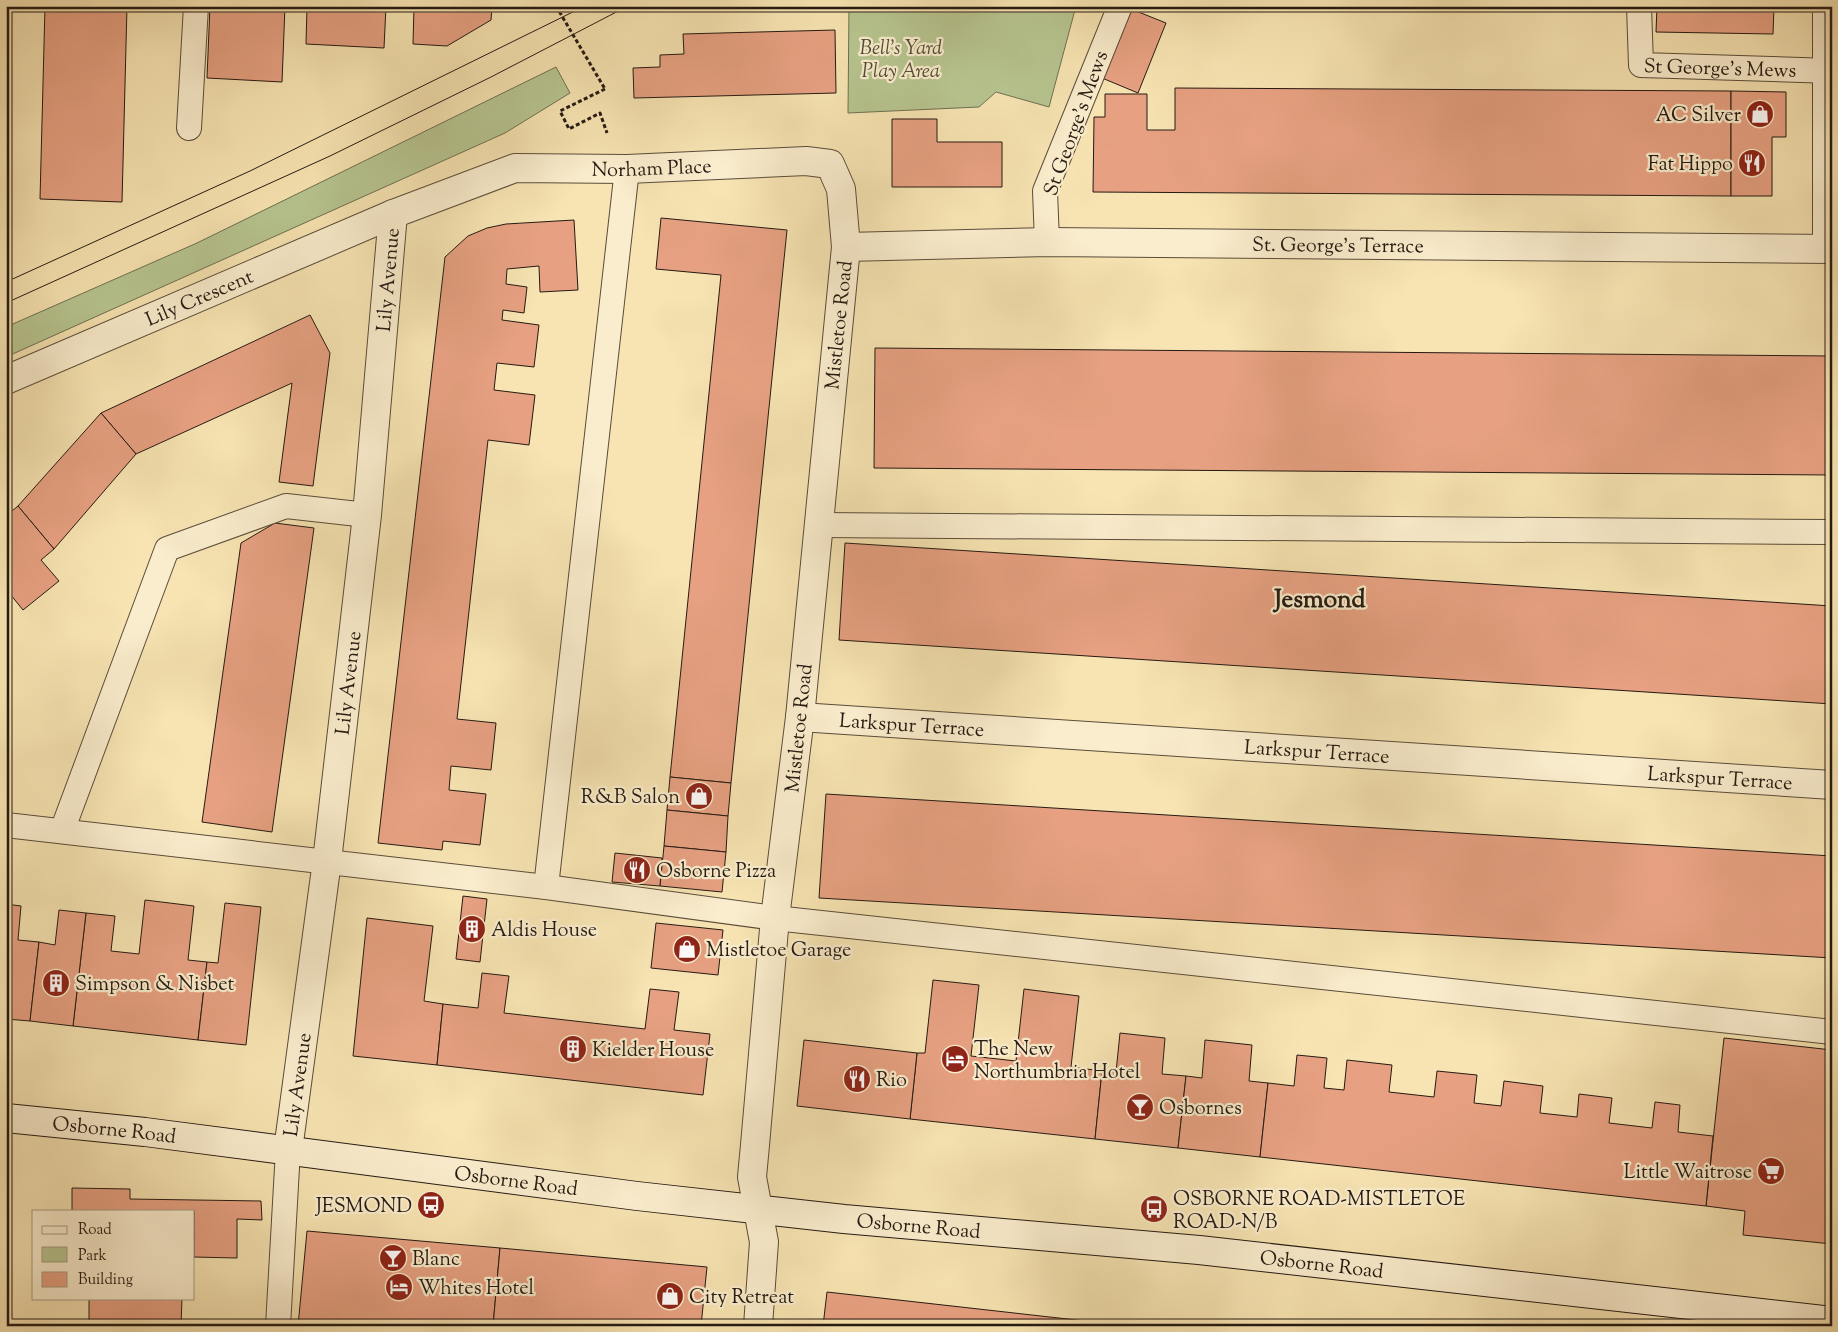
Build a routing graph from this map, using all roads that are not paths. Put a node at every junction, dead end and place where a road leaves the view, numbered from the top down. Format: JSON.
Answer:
{"nodes":[{"id":1,"x":196,"y":6,"type":"edge"},
{"id":2,"x":1120,"y":6,"type":"edge"},
{"id":3,"x":1640,"y":6,"type":"edge"},
{"id":4,"x":1827,"y":6,"type":"edge"},
{"id":5,"x":1829,"y":71,"type":"edge"},
{"id":6,"x":189,"y":128,"type":"dead end"},
{"id":7,"x":627,"y":168,"type":"junction"},
{"id":8,"x":393,"y":214,"type":"junction"},
{"id":9,"x":1046,"y":242,"type":"junction"},
{"id":10,"x":846,"y":247,"type":"junction"},
{"id":11,"x":1829,"y":249,"type":"edge"},
{"id":12,"x":6,"y":380,"type":"edge"},
{"id":13,"x":367,"y":515,"type":"junction"},
{"id":14,"x":818,"y":525,"type":"junction"},
{"id":15,"x":1832,"y":532,"type":"edge"},
{"id":16,"x":800,"y":717,"type":"junction"},
{"id":17,"x":1832,"y":785,"type":"edge"},
{"id":18,"x":6,"y":825,"type":"edge"},
{"id":19,"x":62,"y":831,"type":"junction"},
{"id":20,"x":327,"y":861,"type":"junction"},
{"id":21,"x":546,"y":887,"type":"junction"},
{"id":22,"x":775,"y":918,"type":"junction"},
{"id":23,"x":1832,"y":1032,"type":"edge"},
{"id":24,"x":6,"y":1118,"type":"edge"},
{"id":25,"x":288,"y":1150,"type":"junction"},
{"id":26,"x":758,"y":1209,"type":"junction"},
{"id":27,"x":1832,"y":1320,"type":"edge"},
{"id":28,"x":278,"y":1326,"type":"edge"},
{"id":29,"x":758,"y":1326,"type":"edge"}],
"edges":[{"from":1,"to":6,"type":"lane"},
{"from":2,"to":9,"type":"lane","name":"St George's Mews"},
{"from":3,"to":5,"type":"lane","name":"St George's Mews"},
{"from":4,"to":5,"type":"street"},
{"from":5,"to":11,"type":"street"},
{"from":7,"to":8,"type":"street","name":"Norham Place"},
{"from":7,"to":10,"type":"street","name":"Norham Place"},
{"from":7,"to":21,"type":"lane"},
{"from":8,"to":12,"type":"street","name":"Lily Crescent"},
{"from":8,"to":13,"type":"street","name":"Lily Avenue"},
{"from":9,"to":10,"type":"street","name":"St. George's Terrace"},
{"from":9,"to":11,"type":"street","name":"St. George's Terrace"},
{"from":10,"to":14,"type":"street","name":"Mistletoe Road"},
{"from":13,"to":19,"type":"lane"},
{"from":13,"to":20,"type":"street","name":"Lily Avenue"},
{"from":14,"to":15,"type":"lane"},
{"from":14,"to":16,"type":"street","name":"Mistletoe Road"},
{"from":16,"to":17,"type":"street","name":"Larkspur Terrace"},
{"from":16,"to":22,"type":"street","name":"Mistletoe Road"},
{"from":18,"to":19,"type":"lane"},
{"from":19,"to":20,"type":"lane"},
{"from":20,"to":21,"type":"lane"},
{"from":20,"to":25,"type":"street","name":"Lily Avenue"},
{"from":21,"to":22,"type":"lane"},
{"from":22,"to":23,"type":"lane"},
{"from":22,"to":26,"type":"street","name":"Mistletoe Road"},
{"from":24,"to":25,"type":"street","name":"Osborne Road"},
{"from":25,"to":26,"type":"street","name":"Osborne Road"},
{"from":25,"to":28,"type":"lane"},
{"from":26,"to":27,"type":"street","name":"Osborne Road"},
{"from":26,"to":29,"type":"street","name":"Mistletoe Road"}]}
